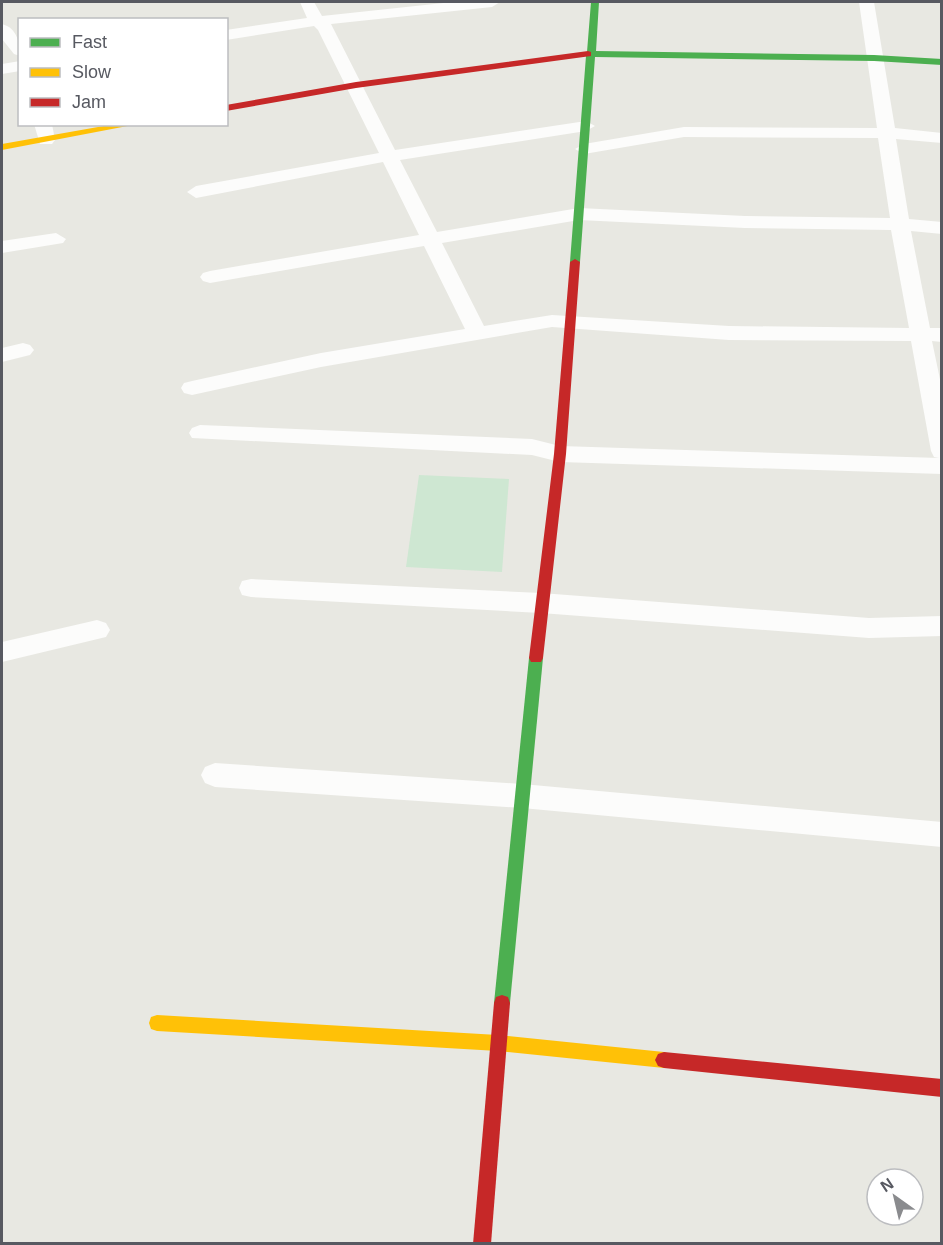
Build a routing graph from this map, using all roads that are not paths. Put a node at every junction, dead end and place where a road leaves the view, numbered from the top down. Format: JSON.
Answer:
{"nodes":[{"id":1,"x":307,"y":2,"type":"edge"},
{"id":2,"x":492,"y":2,"type":"edge"},
{"id":3,"x":595,"y":2,"type":"edge"},
{"id":4,"x":867,"y":2,"type":"edge"},
{"id":5,"x":317,"y":21,"type":"junction"},
{"id":6,"x":2,"y":29,"type":"edge"},
{"id":7,"x":228,"y":35,"type":"edge"},
{"id":8,"x":18,"y":49,"type":"edge"},
{"id":9,"x":591,"y":54,"type":"junction"},
{"id":10,"x":874,"y":58,"type":"junction"},
{"id":11,"x":942,"y":62,"type":"edge"},
{"id":12,"x":18,"y":66,"type":"edge"},
{"id":13,"x":2,"y":69,"type":"edge"},
{"id":14,"x":356,"y":86,"type":"junction"},
{"id":15,"x":228,"y":108,"type":"edge"},
{"id":16,"x":112,"y":126,"type":"edge"},
{"id":17,"x":586,"y":126,"type":"junction"},
{"id":18,"x":45,"y":132,"type":"edge"},
{"id":19,"x":886,"y":133,"type":"junction"},
{"id":20,"x":942,"y":138,"type":"edge"},
{"id":21,"x":2,"y":147,"type":"edge"},
{"id":22,"x":584,"y":149,"type":"junction"},
{"id":23,"x":389,"y":156,"type":"junction"},
{"id":24,"x":196,"y":192,"type":"dead end"},
{"id":25,"x":579,"y":214,"type":"junction"},
{"id":26,"x":900,"y":224,"type":"junction"},
{"id":27,"x":942,"y":228,"type":"edge"},
{"id":28,"x":56,"y":238,"type":"dead end"},
{"id":29,"x":429,"y":238,"type":"junction"},
{"id":30,"x":2,"y":247,"type":"edge"},
{"id":31,"x":210,"y":277,"type":"dead end"},
{"id":32,"x":568,"y":321,"type":"junction"},
{"id":33,"x":477,"y":333,"type":"junction"},
{"id":34,"x":920,"y":333,"type":"junction"},
{"id":35,"x":942,"y":335,"type":"edge"},
{"id":36,"x":23,"y":350,"type":"dead end"},
{"id":37,"x":2,"y":355,"type":"edge"},
{"id":38,"x":192,"y":388,"type":"dead end"},
{"id":39,"x":200,"y":433,"type":"dead end"},
{"id":40,"x":942,"y":451,"type":"edge"},
{"id":41,"x":560,"y":454,"type":"junction"},
{"id":42,"x":942,"y":466,"type":"edge"},
{"id":43,"x":251,"y":588,"type":"dead end"},
{"id":44,"x":541,"y":603,"type":"junction"},
{"id":45,"x":942,"y":626,"type":"edge"},
{"id":46,"x":97,"y":630,"type":"dead end"},
{"id":47,"x":2,"y":652,"type":"edge"},
{"id":48,"x":215,"y":775,"type":"dead end"},
{"id":49,"x":522,"y":796,"type":"junction"},
{"id":50,"x":942,"y":835,"type":"edge"},
{"id":51,"x":157,"y":1023,"type":"dead end"},
{"id":52,"x":498,"y":1043,"type":"junction"},
{"id":53,"x":942,"y":1088,"type":"edge"},
{"id":54,"x":482,"y":1244,"type":"edge"}],
"edges":[{"from":1,"to":5,"type":"street"},
{"from":2,"to":5,"type":"street"},
{"from":3,"to":9,"type":"street"},
{"from":4,"to":10,"type":"street"},
{"from":5,"to":7,"type":"street"},
{"from":5,"to":14,"type":"street"},
{"from":6,"to":8,"type":"street"},
{"from":9,"to":10,"type":"street"},
{"from":9,"to":14,"type":"street"},
{"from":9,"to":17,"type":"street"},
{"from":10,"to":11,"type":"street"},
{"from":10,"to":19,"type":"street"},
{"from":12,"to":13,"type":"street"},
{"from":14,"to":15,"type":"street"},
{"from":14,"to":23,"type":"street"},
{"from":16,"to":18,"type":"street"},
{"from":17,"to":22,"type":"street"},
{"from":17,"to":23,"type":"street"},
{"from":18,"to":21,"type":"street"},
{"from":19,"to":20,"type":"street"},
{"from":19,"to":22,"type":"street"},
{"from":19,"to":26,"type":"street"},
{"from":22,"to":25,"type":"street"},
{"from":23,"to":24,"type":"street"},
{"from":23,"to":29,"type":"street"},
{"from":25,"to":26,"type":"street"},
{"from":25,"to":29,"type":"street"},
{"from":25,"to":32,"type":"street"},
{"from":26,"to":27,"type":"street"},
{"from":26,"to":34,"type":"street"},
{"from":28,"to":30,"type":"street"},
{"from":29,"to":31,"type":"street"},
{"from":29,"to":33,"type":"street"},
{"from":32,"to":33,"type":"street"},
{"from":32,"to":34,"type":"street"},
{"from":32,"to":41,"type":"street"},
{"from":33,"to":38,"type":"street"},
{"from":34,"to":35,"type":"street"},
{"from":34,"to":40,"type":"street"},
{"from":36,"to":37,"type":"street"},
{"from":39,"to":41,"type":"street"},
{"from":41,"to":42,"type":"street"},
{"from":41,"to":44,"type":"street"},
{"from":43,"to":44,"type":"street"},
{"from":44,"to":45,"type":"street"},
{"from":44,"to":49,"type":"street"},
{"from":46,"to":47,"type":"street"},
{"from":48,"to":49,"type":"street"},
{"from":49,"to":50,"type":"street"},
{"from":49,"to":52,"type":"street"},
{"from":51,"to":52,"type":"street"},
{"from":52,"to":53,"type":"street"},
{"from":52,"to":54,"type":"street"}]}
